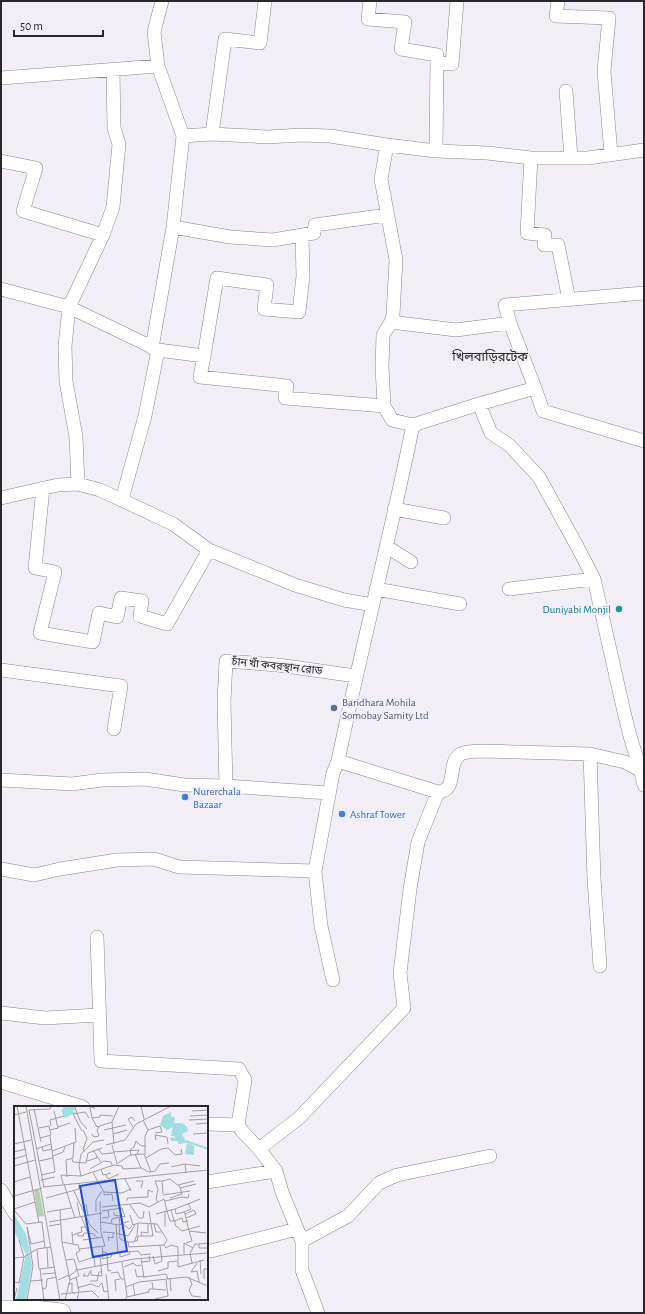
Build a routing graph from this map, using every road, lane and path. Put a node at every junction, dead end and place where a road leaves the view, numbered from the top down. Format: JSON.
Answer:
{"nodes":[{"id":1,"x":162,"y":1,"type":"edge"},
{"id":2,"x":265,"y":1,"type":"edge"},
{"id":3,"x":370,"y":1,"type":"edge"},
{"id":4,"x":457,"y":1,"type":"edge"},
{"id":5,"x":558,"y":1,"type":"edge"},
{"id":6,"x":437,"y":63,"type":"junction"},
{"id":7,"x":158,"y":66,"type":"junction"},
{"id":8,"x":113,"y":70,"type":"junction"},
{"id":9,"x":1,"y":78,"type":"edge"},
{"id":10,"x":566,"y":91,"type":"dead end"},
{"id":11,"x":212,"y":134,"type":"junction"},
{"id":12,"x":183,"y":136,"type":"junction"},
{"id":13,"x":386,"y":145,"type":"junction"},
{"id":14,"x":644,"y":150,"type":"edge"},
{"id":15,"x":436,"y":151,"type":"junction"},
{"id":16,"x":611,"y":154,"type":"junction"},
{"id":17,"x":531,"y":158,"type":"junction"},
{"id":18,"x":571,"y":158,"type":"junction"},
{"id":19,"x":1,"y":161,"type":"edge"},
{"id":20,"x":387,"y":215,"type":"junction"},
{"id":21,"x":173,"y":227,"type":"junction"},
{"id":22,"x":102,"y":235,"type":"junction"},
{"id":23,"x":302,"y":235,"type":"junction"},
{"id":24,"x":1,"y":289,"type":"edge"},
{"id":25,"x":644,"y":293,"type":"edge"},
{"id":26,"x":568,"y":300,"type":"junction"},
{"id":27,"x":69,"y":307,"type":"junction"},
{"id":28,"x":391,"y":322,"type":"junction"},
{"id":29,"x":510,"y":322,"type":"junction"},
{"id":30,"x":155,"y":349,"type":"junction"},
{"id":31,"x":204,"y":356,"type":"junction"},
{"id":32,"x":535,"y":388,"type":"junction"},
{"id":33,"x":479,"y":404,"type":"junction"},
{"id":34,"x":384,"y":406,"type":"junction"},
{"id":35,"x":413,"y":425,"type":"junction"},
{"id":36,"x":644,"y":440,"type":"edge"},
{"id":37,"x":78,"y":484,"type":"junction"},
{"id":38,"x":43,"y":488,"type":"junction"},
{"id":39,"x":1,"y":498,"type":"edge"},
{"id":40,"x":122,"y":499,"type":"junction"},
{"id":41,"x":394,"y":509,"type":"junction"},
{"id":42,"x":444,"y":518,"type":"dead end"},
{"id":43,"x":387,"y":547,"type":"junction"},
{"id":44,"x":209,"y":550,"type":"junction"},
{"id":45,"x":411,"y":562,"type":"dead end"},
{"id":46,"x":594,"y":580,"type":"junction"},
{"id":47,"x":376,"y":589,"type":"junction"},
{"id":48,"x":510,"y":589,"type":"dead end"},
{"id":49,"x":460,"y":604,"type":"dead end"},
{"id":50,"x":373,"y":605,"type":"junction"},
{"id":51,"x":1,"y":670,"type":"edge"},
{"id":52,"x":356,"y":676,"type":"junction"},
{"id":53,"x":114,"y":729,"type":"dead end"},
{"id":54,"x":590,"y":754,"type":"junction"},
{"id":55,"x":338,"y":761,"type":"junction"},
{"id":56,"x":643,"y":772,"type":"edge"},
{"id":57,"x":1,"y":780,"type":"edge"},
{"id":58,"x":644,"y":785,"type":"edge"},
{"id":59,"x":226,"y":786,"type":"junction"},
{"id":60,"x":438,"y":792,"type":"junction"},
{"id":61,"x":329,"y":793,"type":"junction"},
{"id":62,"x":1,"y":869,"type":"edge"},
{"id":63,"x":315,"y":871,"type":"junction"},
{"id":64,"x":97,"y":937,"type":"dead end"},
{"id":65,"x":600,"y":966,"type":"dead end"},
{"id":66,"x":333,"y":980,"type":"dead end"},
{"id":67,"x":1,"y":1014,"type":"edge"},
{"id":68,"x":99,"y":1015,"type":"junction"},
{"id":69,"x":1,"y":1082,"type":"edge"},
{"id":70,"x":80,"y":1106,"type":"edge"},
{"id":71,"x":208,"y":1124,"type":"edge"},
{"id":72,"x":238,"y":1124,"type":"junction"},
{"id":73,"x":259,"y":1149,"type":"junction"},
{"id":74,"x":490,"y":1156,"type":"dead end"},
{"id":75,"x":276,"y":1171,"type":"junction"},
{"id":76,"x":208,"y":1182,"type":"edge"},
{"id":77,"x":1,"y":1190,"type":"edge"},
{"id":78,"x":14,"y":1212,"type":"edge"},
{"id":79,"x":297,"y":1229,"type":"junction"},
{"id":80,"x":302,"y":1242,"type":"junction"},
{"id":81,"x":211,"y":1251,"type":"dead end"},
{"id":82,"x":33,"y":1305,"type":"edge"},
{"id":83,"x":1,"y":1310,"type":"edge"},
{"id":84,"x":61,"y":1313,"type":"edge"},
{"id":85,"x":318,"y":1313,"type":"edge"}],
"edges":[{"from":1,"to":7,"type":"street"},
{"from":2,"to":11,"type":"street"},
{"from":3,"to":6,"type":"street"},
{"from":4,"to":6,"type":"street"},
{"from":5,"to":16,"type":"street"},
{"from":6,"to":15,"type":"street"},
{"from":7,"to":8,"type":"street"},
{"from":7,"to":12,"type":"street"},
{"from":8,"to":9,"type":"street"},
{"from":8,"to":22,"type":"street"},
{"from":10,"to":18,"type":"street"},
{"from":11,"to":12,"type":"street"},
{"from":11,"to":13,"type":"street"},
{"from":12,"to":21,"type":"street"},
{"from":13,"to":15,"type":"street"},
{"from":13,"to":20,"type":"street"},
{"from":14,"to":16,"type":"street"},
{"from":15,"to":17,"type":"street"},
{"from":16,"to":18,"type":"street"},
{"from":17,"to":18,"type":"street"},
{"from":17,"to":26,"type":"street"},
{"from":19,"to":22,"type":"street"},
{"from":20,"to":23,"type":"street"},
{"from":20,"to":28,"type":"street"},
{"from":21,"to":23,"type":"street"},
{"from":21,"to":30,"type":"street"},
{"from":22,"to":27,"type":"street"},
{"from":23,"to":31,"type":"street"},
{"from":24,"to":27,"type":"street"},
{"from":25,"to":26,"type":"street"},
{"from":26,"to":29,"type":"street"},
{"from":27,"to":30,"type":"street"},
{"from":27,"to":37,"type":"street"},
{"from":28,"to":29,"type":"street"},
{"from":28,"to":34,"type":"street"},
{"from":29,"to":32,"type":"street"},
{"from":30,"to":31,"type":"street"},
{"from":30,"to":40,"type":"street"},
{"from":31,"to":34,"type":"street"},
{"from":32,"to":33,"type":"street"},
{"from":32,"to":36,"type":"street"},
{"from":33,"to":35,"type":"street"},
{"from":33,"to":46,"type":"street"},
{"from":34,"to":35,"type":"street"},
{"from":35,"to":41,"type":"street"},
{"from":37,"to":38,"type":"street"},
{"from":37,"to":40,"type":"street"},
{"from":38,"to":39,"type":"street"},
{"from":38,"to":44,"type":"street"},
{"from":40,"to":44,"type":"street"},
{"from":41,"to":42,"type":"street"},
{"from":41,"to":43,"type":"street"},
{"from":43,"to":45,"type":"street"},
{"from":43,"to":47,"type":"street"},
{"from":44,"to":50,"type":"street"},
{"from":46,"to":48,"type":"street"},
{"from":46,"to":56,"type":"street"},
{"from":47,"to":49,"type":"street"},
{"from":47,"to":50,"type":"street"},
{"from":50,"to":52,"type":"street"},
{"from":51,"to":53,"type":"street"},
{"from":52,"to":55,"type":"street"},
{"from":52,"to":59,"type":"street","name":"চাঁন খাঁ কবরস্থান রোড"},
{"from":54,"to":56,"type":"street"},
{"from":54,"to":60,"type":"street"},
{"from":54,"to":65,"type":"street"},
{"from":55,"to":60,"type":"street"},
{"from":55,"to":61,"type":"street"},
{"from":56,"to":58,"type":"street"},
{"from":57,"to":59,"type":"street"},
{"from":59,"to":61,"type":"street"},
{"from":60,"to":73,"type":"street"},
{"from":61,"to":63,"type":"street"},
{"from":62,"to":63,"type":"street"},
{"from":63,"to":66,"type":"street"},
{"from":64,"to":68,"type":"street"},
{"from":67,"to":68,"type":"street"},
{"from":68,"to":72,"type":"street"},
{"from":69,"to":70,"type":"street"},
{"from":71,"to":72,"type":"street"},
{"from":72,"to":73,"type":"street"},
{"from":73,"to":75,"type":"street"},
{"from":74,"to":80,"type":"street"},
{"from":75,"to":76,"type":"street"},
{"from":75,"to":79,"type":"street"},
{"from":77,"to":78,"type":"street"},
{"from":79,"to":80,"type":"street"},
{"from":79,"to":81,"type":"street"},
{"from":80,"to":85,"type":"street"},
{"from":82,"to":83,"type":"main road"},
{"from":82,"to":84,"type":"main road"}]}
